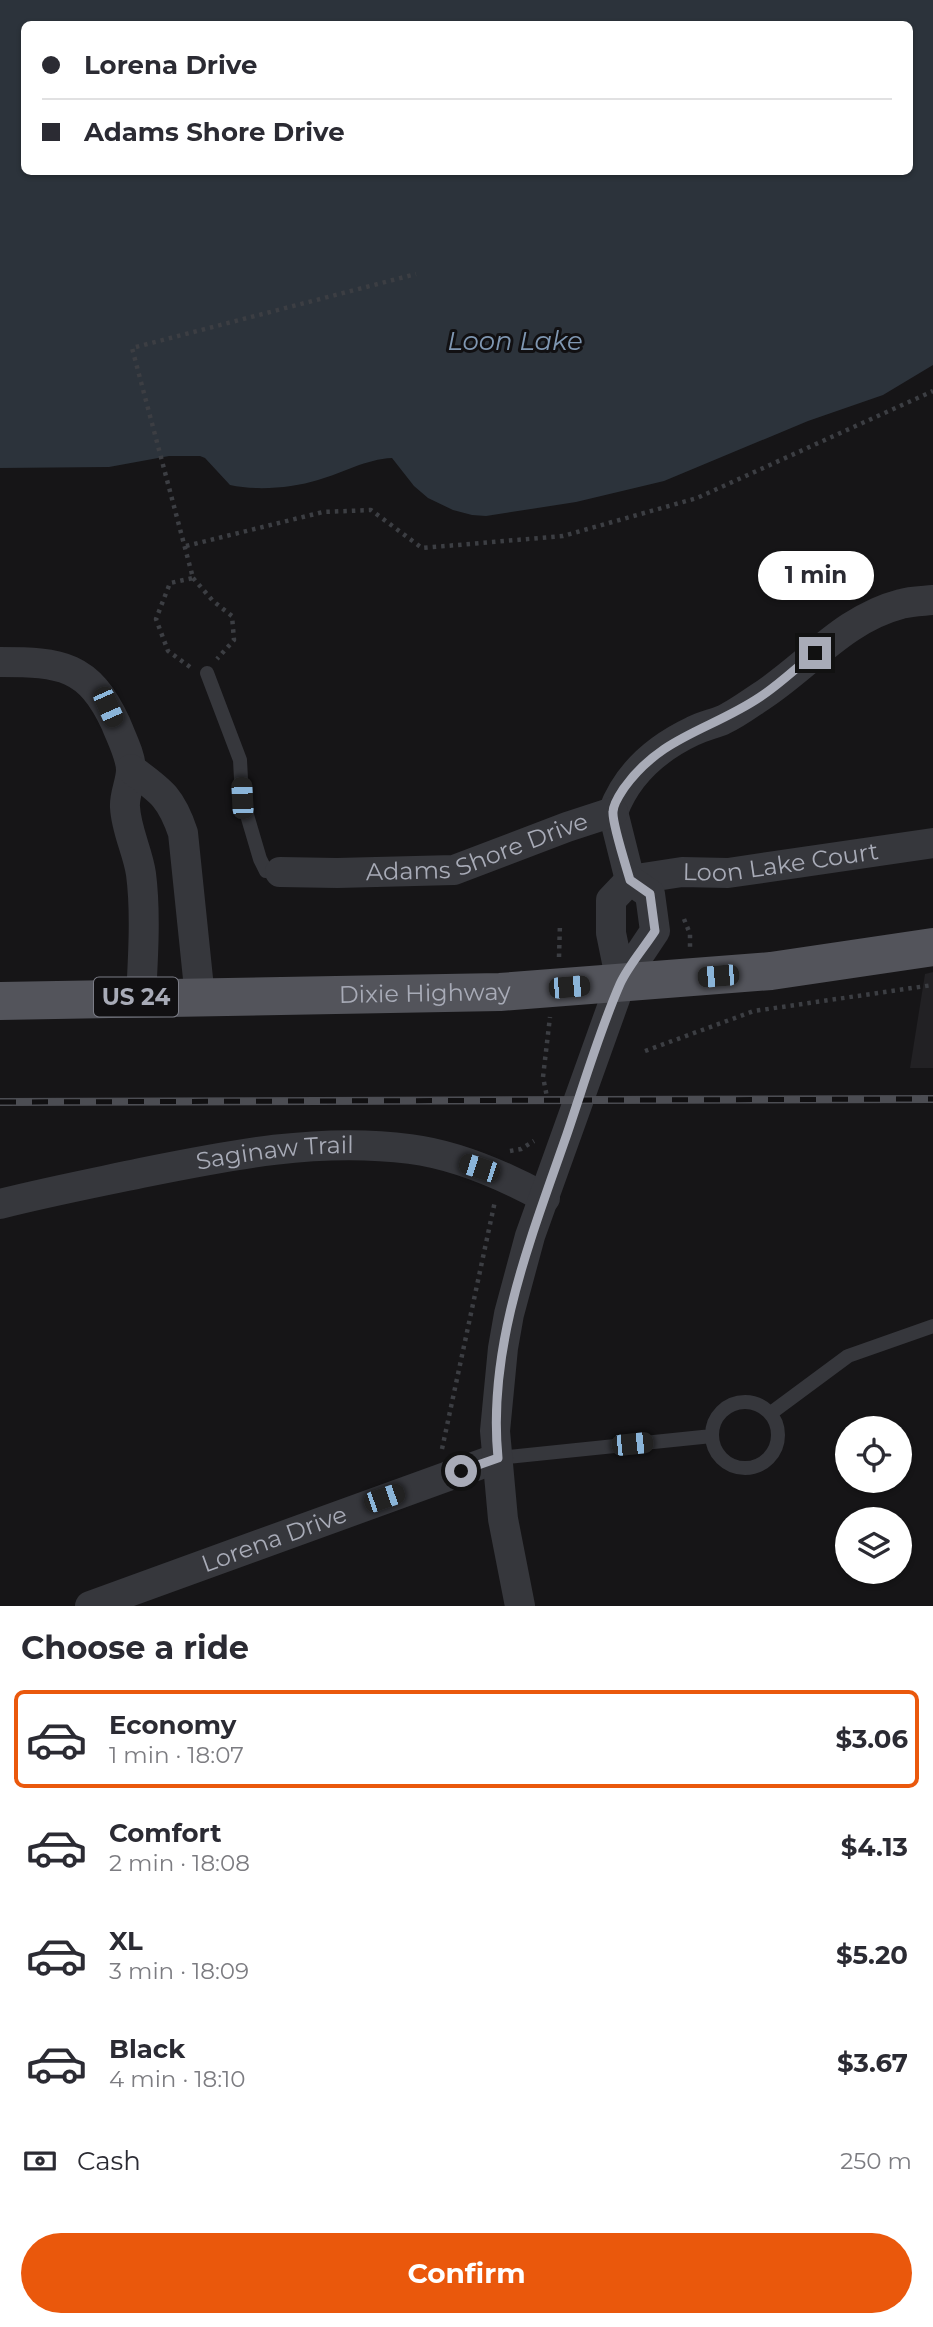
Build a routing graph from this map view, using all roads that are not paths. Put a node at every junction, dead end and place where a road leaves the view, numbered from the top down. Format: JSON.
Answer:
{"nodes":[{"id":1,"x":933,"y":600,"type":"edge"},
{"id":2,"x":0,"y":662,"type":"edge"},
{"id":3,"x":207,"y":673,"type":"road end"},
{"id":4,"x":131,"y":769,"type":"junction"},
{"id":5,"x":612,"y":812,"type":"junction"},
{"id":6,"x":933,"y":843,"type":"edge"},
{"id":7,"x":280,"y":872,"type":"joint"},
{"id":8,"x":630,"y":880,"type":"junction"},
{"id":9,"x":933,"y":947,"type":"edge"},
{"id":10,"x":621,"y":982,"type":"junction"},
{"id":11,"x":141,"y":997,"type":"junction"},
{"id":12,"x":200,"y":998,"type":"junction"},
{"id":13,"x":0,"y":1001,"type":"edge"},
{"id":14,"x":545,"y":1198,"type":"junction"},
{"id":15,"x":0,"y":1204,"type":"edge"},
{"id":16,"x":933,"y":1326,"type":"edge"},
{"id":17,"x":771,"y":1413,"type":"junction"},
{"id":18,"x":712,"y":1436,"type":"junction"},
{"id":19,"x":498,"y":1458,"type":"junction"},
{"id":20,"x":90,"y":1606,"type":"edge"},
{"id":21,"x":520,"y":1606,"type":"edge"}],
"edges":[{"from":1,"to":5,"type":"street","name":"Adams Shore Drive"},
{"from":2,"to":4,"type":"street"},
{"from":3,"to":7,"type":"lane"},
{"from":4,"to":11,"type":"street"},
{"from":4,"to":12,"type":"street"},
{"from":5,"to":7,"type":"street","name":"Adams Shore Drive"},
{"from":5,"to":8,"type":"street"},
{"from":6,"to":8,"type":"street","name":"Loon Lake Court"},
{"from":8,"to":10,"type":"street"},
{"from":8,"to":10,"type":"street"},
{"from":9,"to":10,"type":"main road","name":"Dixie Highway","number":"US 24"},
{"from":10,"to":12,"type":"main road","name":"Dixie Highway","number":"US 24"},
{"from":10,"to":14,"type":"street"},
{"from":11,"to":12,"type":"main road","name":"Dixie Highway","number":"US 24"},
{"from":11,"to":13,"type":"main road","name":"Dixie Highway","number":"US 24"},
{"from":14,"to":15,"type":"street","name":"Saginaw Trail"},
{"from":14,"to":19,"type":"street"},
{"from":16,"to":17,"type":"lane"},
{"from":17,"to":18,"type":"lane"},
{"from":17,"to":18,"type":"lane"},
{"from":18,"to":19,"type":"lane"},
{"from":19,"to":20,"type":"street","name":"Lorena Drive"},
{"from":19,"to":21,"type":"street"}]}
